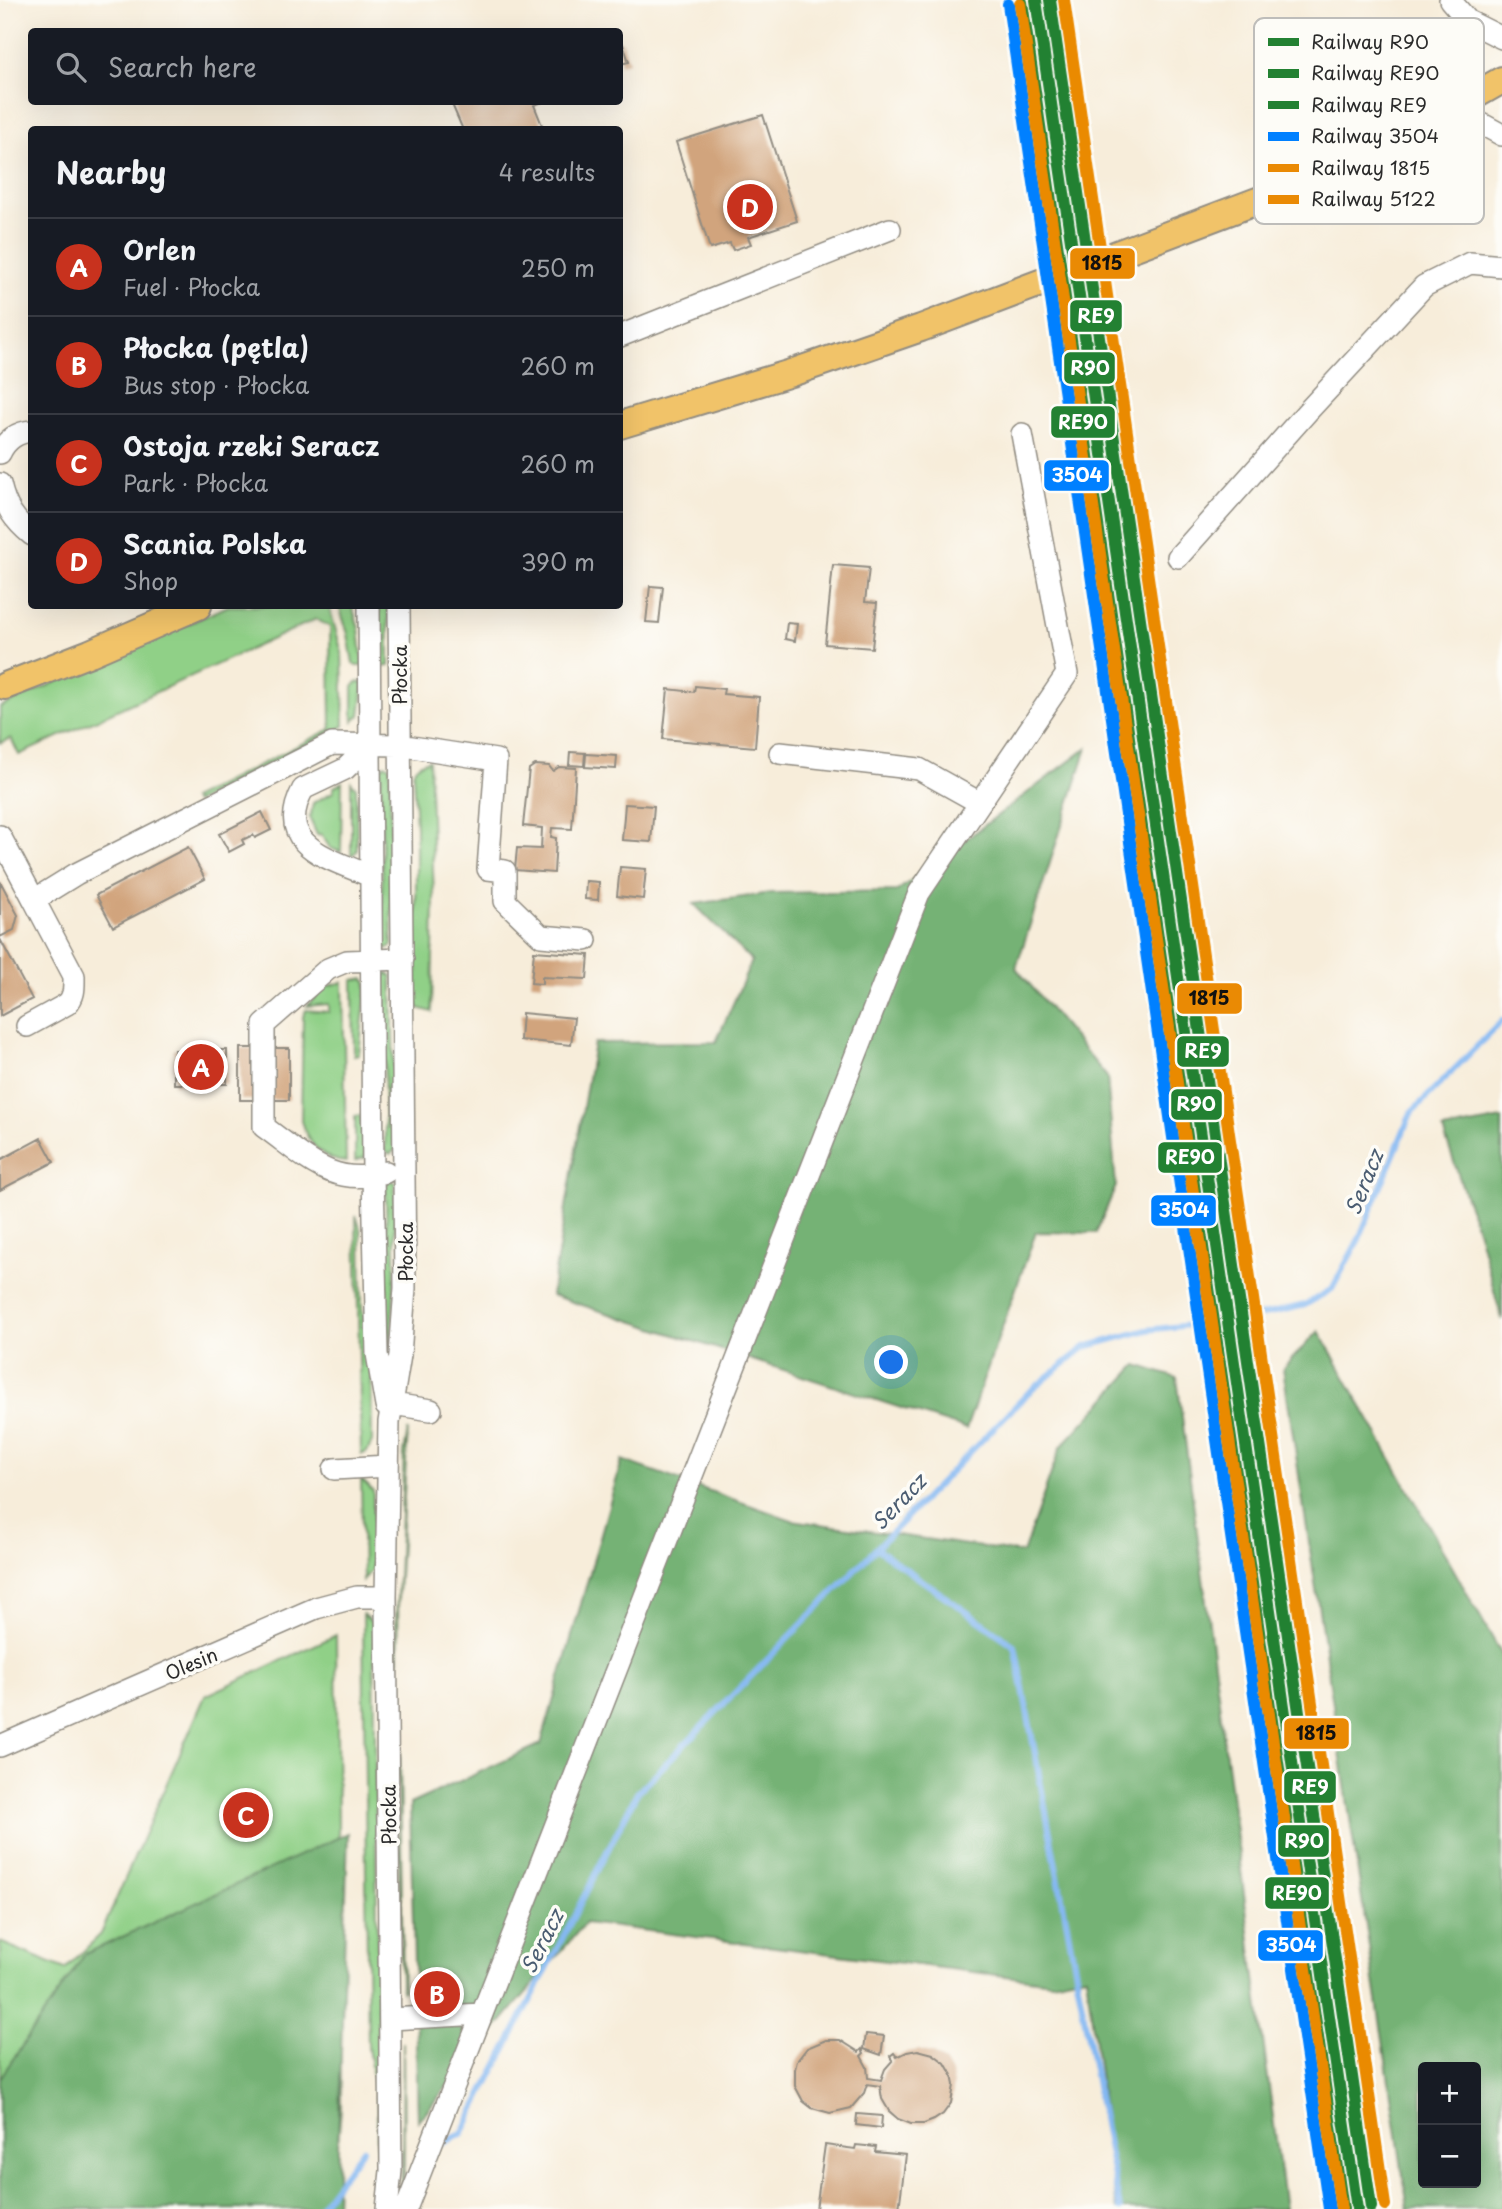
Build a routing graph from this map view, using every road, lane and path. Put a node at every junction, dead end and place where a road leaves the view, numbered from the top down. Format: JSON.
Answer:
{"nodes":[{"id":1,"x":1450,"y":0,"type":"edge"},
{"id":2,"x":1465,"y":18,"type":"edge"},
{"id":3,"x":1484,"y":29,"type":"edge"},
{"id":4,"x":1502,"y":38,"type":"edge"},
{"id":5,"x":1502,"y":80,"type":"edge"},
{"id":6,"x":1484,"y":91,"type":"edge"},
{"id":7,"x":1484,"y":125,"type":"edge"},
{"id":8,"x":1502,"y":135,"type":"edge"},
{"id":9,"x":1254,"y":202,"type":"edge"},
{"id":10,"x":890,"y":229,"type":"dead end"},
{"id":11,"x":1502,"y":266,"type":"edge"},
{"id":12,"x":623,"y":335,"type":"edge"},
{"id":13,"x":791,"y":373,"type":"junction"},
{"id":14,"x":623,"y":424,"type":"edge"},
{"id":15,"x":28,"y":432,"type":"edge"},
{"id":16,"x":1022,"y":434,"type":"dead end"},
{"id":17,"x":623,"y":443,"type":"edge"},
{"id":18,"x":0,"y":453,"type":"edge"},
{"id":19,"x":0,"y":484,"type":"edge"},
{"id":20,"x":28,"y":532,"type":"edge"},
{"id":21,"x":1178,"y":557,"type":"dead end"},
{"id":22,"x":154,"y":609,"type":"edge"},
{"id":23,"x":191,"y":609,"type":"edge"},
{"id":24,"x":368,"y":609,"type":"edge"},
{"id":25,"x":399,"y":609,"type":"edge"},
{"id":26,"x":2,"y":688,"type":"edge"},
{"id":27,"x":370,"y":745,"type":"junction"},
{"id":28,"x":399,"y":745,"type":"junction"},
{"id":29,"x":780,"y":753,"type":"dead end"},
{"id":30,"x":980,"y":803,"type":"junction"},
{"id":31,"x":0,"y":836,"type":"edge"},
{"id":32,"x":370,"y":876,"type":"junction"},
{"id":33,"x":34,"y":900,"type":"junction"},
{"id":34,"x":586,"y":940,"type":"dead end"},
{"id":35,"x":403,"y":959,"type":"junction"},
{"id":36,"x":372,"y":960,"type":"junction"},
{"id":37,"x":27,"y":1026,"type":"dead end"},
{"id":38,"x":404,"y":1166,"type":"junction"},
{"id":39,"x":373,"y":1176,"type":"junction"},
{"id":40,"x":431,"y":1409,"type":"dead end"},
{"id":41,"x":389,"y":1410,"type":"junction"},
{"id":42,"x":388,"y":1466,"type":"junction"},
{"id":43,"x":334,"y":1469,"type":"dead end"},
{"id":44,"x":386,"y":1597,"type":"junction"},
{"id":45,"x":0,"y":1746,"type":"edge"},
{"id":46,"x":482,"y":2014,"type":"junction"},
{"id":47,"x":390,"y":2019,"type":"junction"},
{"id":48,"x":387,"y":2209,"type":"edge"},
{"id":49,"x":406,"y":2209,"type":"edge"}],
"edges":[{"from":1,"to":2,"type":"street"},
{"from":3,"to":4,"type":"street"},
{"from":5,"to":6,"type":"main road"},
{"from":7,"to":8,"type":"street"},
{"from":9,"to":13,"type":"main road"},
{"from":10,"to":12,"type":"street"},
{"from":11,"to":21,"type":"street"},
{"from":13,"to":14,"type":"main road"},
{"from":13,"to":17,"type":"main road"},
{"from":15,"to":18,"type":"street"},
{"from":16,"to":30,"type":"street"},
{"from":19,"to":20,"type":"street"},
{"from":22,"to":26,"type":"main road"},
{"from":23,"to":26,"type":"main road"},
{"from":24,"to":27,"type":"street","name":"Płocka"},
{"from":25,"to":28,"type":"street","name":"Płocka"},
{"from":27,"to":28,"type":"street"},
{"from":27,"to":32,"type":"street","name":"Płocka"},
{"from":27,"to":32,"type":"street"},
{"from":27,"to":33,"type":"street"},
{"from":28,"to":34,"type":"street"},
{"from":28,"to":35,"type":"street","name":"Płocka"},
{"from":29,"to":30,"type":"street"},
{"from":30,"to":46,"type":"street"},
{"from":31,"to":33,"type":"street"},
{"from":32,"to":36,"type":"street","name":"Płocka"},
{"from":33,"to":37,"type":"street"},
{"from":35,"to":36,"type":"street"},
{"from":35,"to":38,"type":"street","name":"Płocka"},
{"from":36,"to":39,"type":"street","name":"Płocka"},
{"from":36,"to":39,"type":"street"},
{"from":38,"to":39,"type":"street"},
{"from":38,"to":41,"type":"street","name":"Płocka"},
{"from":39,"to":41,"type":"street","name":"Płocka"},
{"from":40,"to":41,"type":"street"},
{"from":41,"to":42,"type":"street","name":"Płocka"},
{"from":42,"to":43,"type":"street"},
{"from":42,"to":44,"type":"street","name":"Płocka"},
{"from":44,"to":45,"type":"street","name":"Olesin"},
{"from":44,"to":47,"type":"street","name":"Płocka"},
{"from":46,"to":47,"type":"street"},
{"from":46,"to":49,"type":"street"},
{"from":47,"to":48,"type":"street","name":"Płocka"}]}
